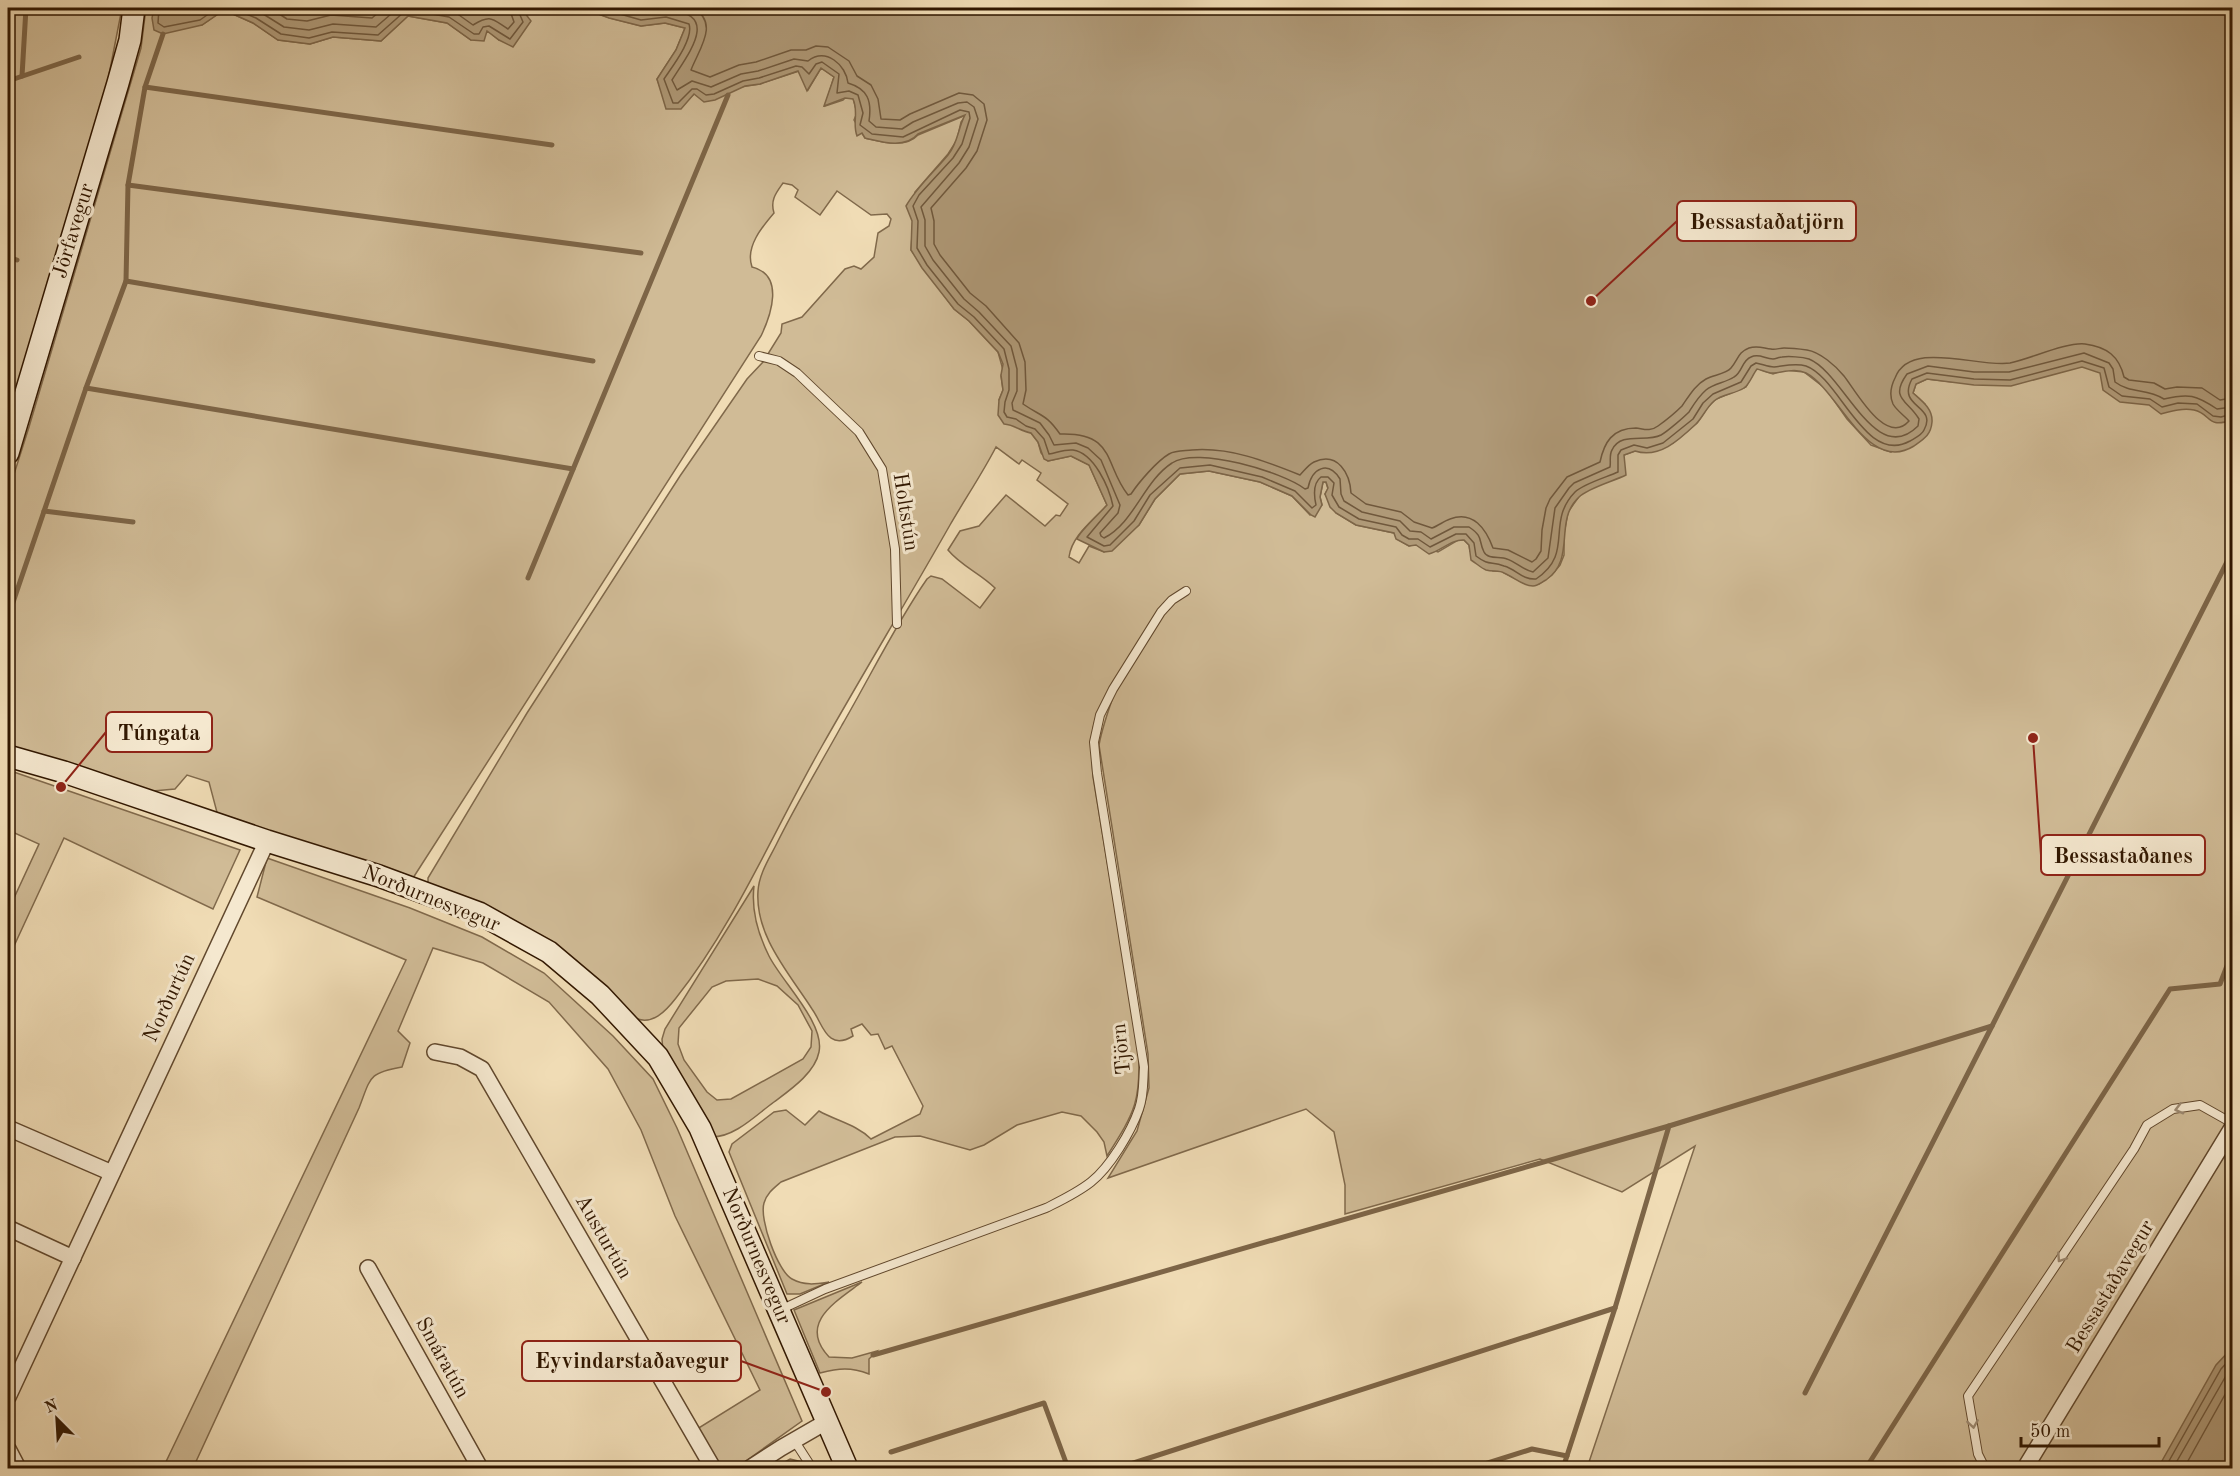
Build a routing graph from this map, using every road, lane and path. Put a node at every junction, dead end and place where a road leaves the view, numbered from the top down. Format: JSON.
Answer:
{"nodes":[{"id":1,"x":134,"y":8,"type":"edge"},
{"id":2,"x":759,"y":356,"type":"dead end"},
{"id":3,"x":8,"y":453,"type":"edge"},
{"id":4,"x":1186,"y":591,"type":"dead end"},
{"id":5,"x":897,"y":624,"type":"dead end"},
{"id":6,"x":8,"y":756,"type":"edge"},
{"id":7,"x":267,"y":842,"type":"junction"},
{"id":8,"x":435,"y":1052,"type":"dead end"},
{"id":9,"x":2232,"y":1123,"type":"edge"},
{"id":10,"x":8,"y":1128,"type":"edge"},
{"id":11,"x":2232,"y":1128,"type":"edge"},
{"id":12,"x":112,"y":1173,"type":"junction"},
{"id":13,"x":8,"y":1228,"type":"edge"},
{"id":14,"x":73,"y":1258,"type":"junction"},
{"id":15,"x":368,"y":1268,"type":"dead end"},
{"id":16,"x":778,"y":1310,"type":"junction"},
{"id":17,"x":8,"y":1397,"type":"edge"},
{"id":18,"x":826,"y":1422,"type":"junction"},
{"id":19,"x":794,"y":1440,"type":"junction"},
{"id":20,"x":8,"y":1449,"type":"edge"},
{"id":21,"x":18,"y":1468,"type":"edge"},
{"id":22,"x":480,"y":1468,"type":"edge"},
{"id":23,"x":712,"y":1468,"type":"edge"},
{"id":24,"x":750,"y":1468,"type":"edge"},
{"id":25,"x":812,"y":1468,"type":"edge"},
{"id":26,"x":847,"y":1468,"type":"edge"},
{"id":27,"x":1985,"y":1468,"type":"edge"},
{"id":28,"x":2025,"y":1468,"type":"edge"}],
"edges":[{"from":1,"to":3,"type":"street","name":"Jörfavegur"},
{"from":2,"to":5,"type":"lane","name":"Holtstún"},
{"from":4,"to":16,"type":"lane","name":"Tjörn"},
{"from":6,"to":7,"type":"street","name":"Norðurnesvegur"},
{"from":7,"to":12,"type":"street","name":"Norðurtún"},
{"from":7,"to":16,"type":"street","name":"Norðurnesvegur"},
{"from":8,"to":23,"type":"street","name":"Austurtún"},
{"from":9,"to":27,"type":"lane","one_way":true},
{"from":10,"to":12,"type":"street"},
{"from":11,"to":28,"type":"street","name":"Bessastaðavegur"},
{"from":12,"to":14,"type":"street","name":"Norðurtún"},
{"from":13,"to":14,"type":"street"},
{"from":14,"to":17,"type":"street","name":"Norðurtún"},
{"from":15,"to":22,"type":"street","name":"Smáratún"},
{"from":16,"to":18,"type":"street","name":"Norðurnesvegur"},
{"from":18,"to":19,"type":"street"},
{"from":18,"to":26,"type":"street","name":"Norðurnesvegur"},
{"from":19,"to":24,"type":"street"},
{"from":19,"to":25,"type":"lane"},
{"from":20,"to":21,"type":"street"}]}
